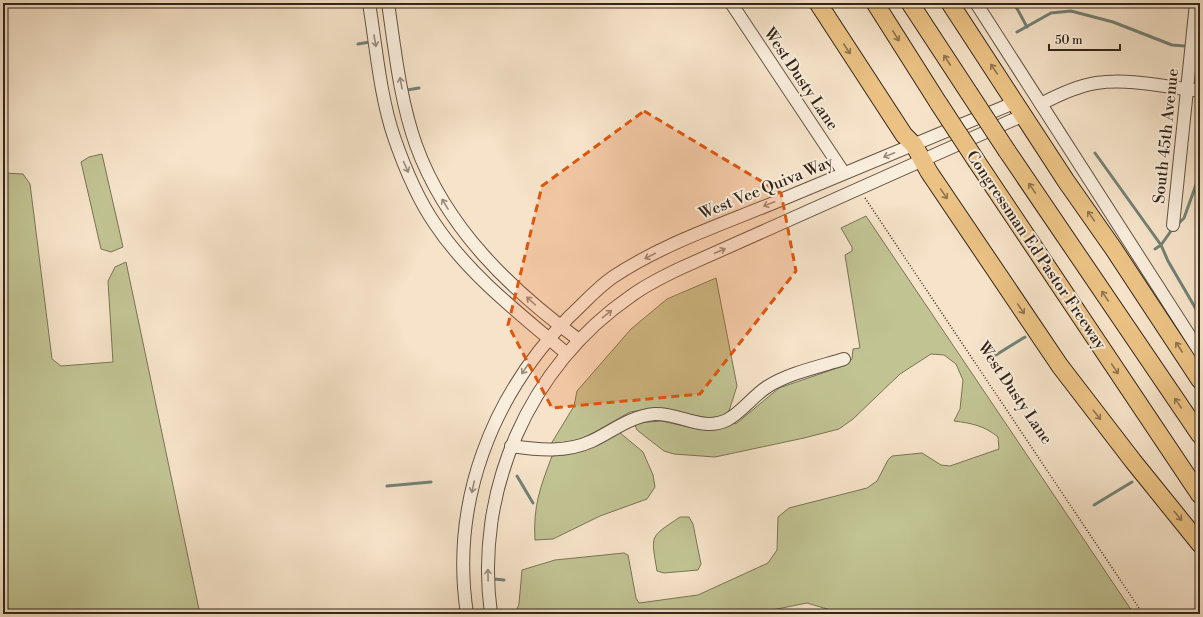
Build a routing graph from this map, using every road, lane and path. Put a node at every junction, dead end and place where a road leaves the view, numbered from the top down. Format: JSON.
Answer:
{"nodes":[{"id":1,"x":369,"y":3,"type":"edge"},
{"id":2,"x":388,"y":3,"type":"edge"},
{"id":3,"x":731,"y":3,"type":"edge"},
{"id":4,"x":818,"y":3,"type":"edge"},
{"id":5,"x":875,"y":3,"type":"edge"},
{"id":6,"x":910,"y":3,"type":"edge"},
{"id":7,"x":950,"y":3,"type":"edge"},
{"id":8,"x":976,"y":3,"type":"edge"},
{"id":9,"x":1196,"y":3,"type":"edge"},
{"id":10,"x":1187,"y":90,"type":"junction"},
{"id":11,"x":1200,"y":91,"type":"edge"},
{"id":12,"x":1041,"y":104,"type":"junction"},
{"id":13,"x":1020,"y":108,"type":"junction"},
{"id":14,"x":914,"y":145,"type":"junction"},
{"id":15,"x":924,"y":161,"type":"junction"},
{"id":16,"x":844,"y":173,"type":"junction"},
{"id":17,"x":859,"y":190,"type":"junction"},
{"id":18,"x":1173,"y":225,"type":"dead end"},
{"id":19,"x":560,"y":326,"type":"junction"},
{"id":20,"x":549,"y":338,"type":"junction"},
{"id":21,"x":578,"y":340,"type":"junction"},
{"id":22,"x":1200,"y":352,"type":"edge"},
{"id":23,"x":566,"y":353,"type":"junction"},
{"id":24,"x":844,"y":359,"type":"dead end"},
{"id":25,"x":1200,"y":380,"type":"edge"},
{"id":26,"x":1200,"y":435,"type":"edge"},
{"id":27,"x":511,"y":446,"type":"junction"},
{"id":28,"x":1200,"y":495,"type":"edge"},
{"id":29,"x":1200,"y":544,"type":"edge"},
{"id":30,"x":467,"y":614,"type":"edge"},
{"id":31,"x":491,"y":614,"type":"edge"},
{"id":32,"x":1143,"y":614,"type":"edge"}],
"edges":[{"from":1,"to":20,"type":"street","one_way":true},
{"from":19,"to":2,"type":"street","one_way":true},
{"from":3,"to":16,"type":"street","name":"West Dusty Lane"},
{"from":4,"to":14,"type":"highway","one_way":true},
{"from":5,"to":28,"type":"highway","name":"Congressman Ed Pastor Freeway","one_way":true,"bridge":true},
{"from":26,"to":6,"type":"highway","name":"Congressman Ed Pastor Freeway","one_way":true,"bridge":true},
{"from":13,"to":7,"type":"highway","one_way":true},
{"from":8,"to":12,"type":"street"},
{"from":9,"to":10,"type":"street","name":"South 45th Avenue"},
{"from":10,"to":11,"type":"street"},
{"from":10,"to":12,"type":"street"},
{"from":10,"to":18,"type":"street","name":"South 45th Avenue"},
{"from":12,"to":22,"type":"street"},
{"from":13,"to":14,"type":"street","name":"West Vee Quiva Way"},
{"from":13,"to":15,"type":"street"},
{"from":25,"to":13,"type":"highway","one_way":true},
{"from":14,"to":15,"type":"highway"},
{"from":14,"to":16,"type":"street","name":"West Vee Quiva Way","one_way":true},
{"from":15,"to":17,"type":"street"},
{"from":15,"to":29,"type":"highway","one_way":true},
{"from":16,"to":19,"type":"street","name":"West Vee Quiva Way","one_way":true},
{"from":21,"to":17,"type":"street","one_way":true},
{"from":17,"to":32,"type":"path","name":"West Dusty Lane"},
{"from":19,"to":20,"type":"street","name":"West Vee Quiva Way"},
{"from":19,"to":21,"type":"street"},
{"from":20,"to":23,"type":"street"},
{"from":20,"to":30,"type":"street","name":"West Vee Quiva Way","one_way":true},
{"from":21,"to":23,"type":"street"},
{"from":23,"to":27,"type":"street"},
{"from":24,"to":27,"type":"street"},
{"from":31,"to":27,"type":"street","one_way":true}]}
